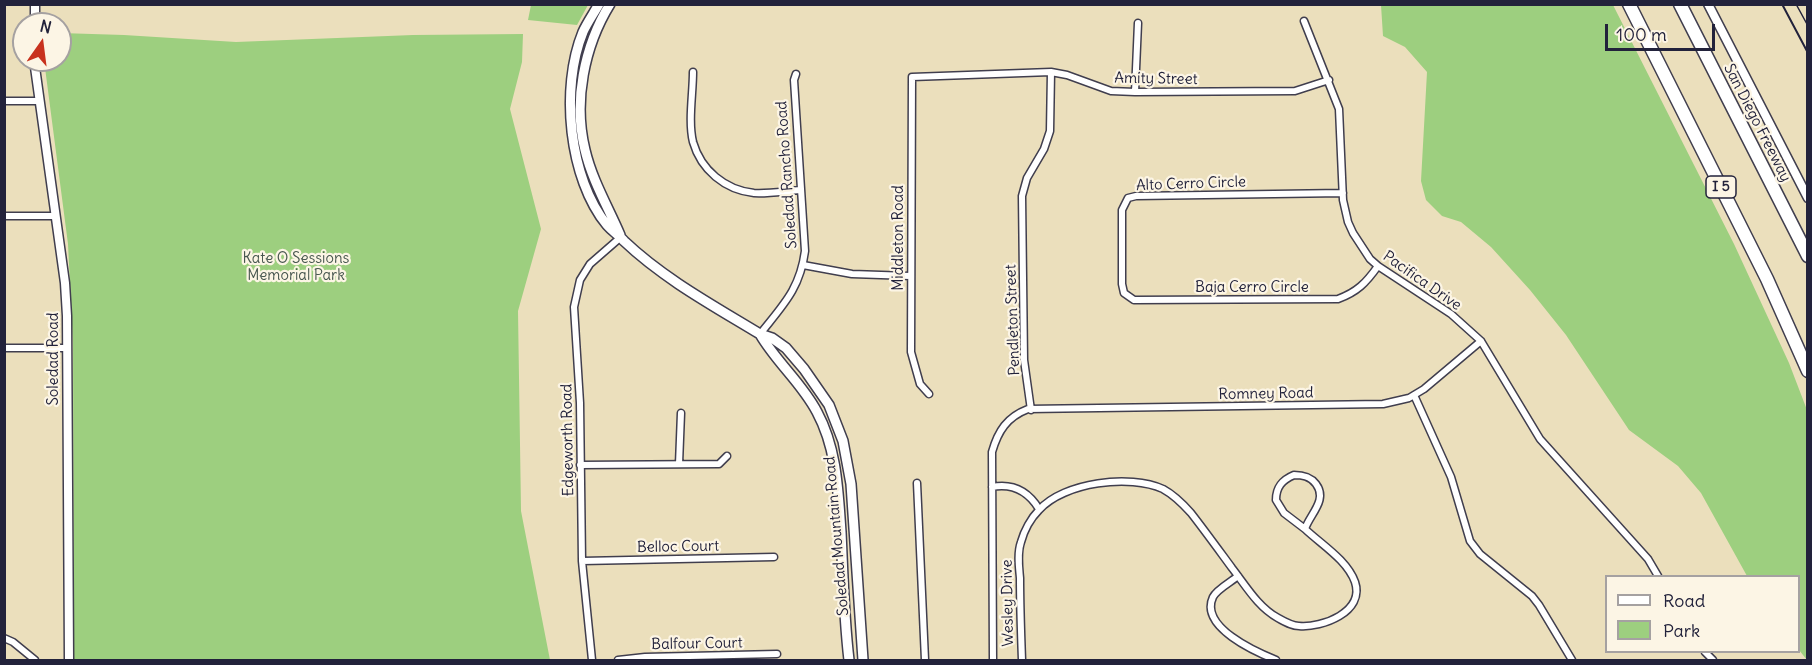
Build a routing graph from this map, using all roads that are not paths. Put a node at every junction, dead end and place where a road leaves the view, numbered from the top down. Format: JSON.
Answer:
{"nodes":[{"id":1,"x":599,"y":4,"type":"edge"},
{"id":2,"x":610,"y":4,"type":"edge"},
{"id":3,"x":1629,"y":4,"type":"edge"},
{"id":4,"x":1680,"y":4,"type":"edge"},
{"id":5,"x":1708,"y":4,"type":"edge"},
{"id":6,"x":1304,"y":21,"type":"dead end"},
{"id":7,"x":1138,"y":23,"type":"dead end"},
{"id":8,"x":35,"y":72,"type":"edge"},
{"id":9,"x":693,"y":72,"type":"dead end"},
{"id":10,"x":1051,"y":72,"type":"junction"},
{"id":11,"x":796,"y":74,"type":"dead end"},
{"id":12,"x":912,"y":77,"type":"joint"},
{"id":13,"x":1329,"y":80,"type":"junction"},
{"id":14,"x":1135,"y":92,"type":"junction"},
{"id":15,"x":4,"y":101,"type":"edge"},
{"id":16,"x":39,"y":101,"type":"junction"},
{"id":17,"x":800,"y":190,"type":"junction"},
{"id":18,"x":1342,"y":193,"type":"junction"},
{"id":19,"x":1808,"y":198,"type":"edge"},
{"id":20,"x":4,"y":216,"type":"edge"},
{"id":21,"x":55,"y":216,"type":"junction"},
{"id":22,"x":621,"y":237,"type":"junction"},
{"id":23,"x":1808,"y":256,"type":"edge"},
{"id":24,"x":803,"y":265,"type":"junction"},
{"id":25,"x":1378,"y":266,"type":"junction"},
{"id":26,"x":910,"y":276,"type":"junction"},
{"id":27,"x":1122,"y":284,"type":"joint"},
{"id":28,"x":760,"y":334,"type":"junction"},
{"id":29,"x":1481,"y":341,"type":"junction"},
{"id":30,"x":4,"y":348,"type":"edge"},
{"id":31,"x":67,"y":348,"type":"junction"},
{"id":32,"x":1808,"y":371,"type":"edge"},
{"id":33,"x":929,"y":394,"type":"dead end"},
{"id":34,"x":1414,"y":395,"type":"junction"},
{"id":35,"x":1031,"y":410,"type":"junction"},
{"id":36,"x":681,"y":413,"type":"dead end"},
{"id":37,"x":727,"y":456,"type":"dead end"},
{"id":38,"x":679,"y":464,"type":"junction"},
{"id":39,"x":580,"y":465,"type":"junction"},
{"id":40,"x":917,"y":483,"type":"dead end"},
{"id":41,"x":992,"y":487,"type":"junction"},
{"id":42,"x":1040,"y":509,"type":"junction"},
{"id":43,"x":1305,"y":529,"type":"junction"},
{"id":44,"x":774,"y":557,"type":"dead end"},
{"id":45,"x":582,"y":561,"type":"junction"},
{"id":46,"x":1657,"y":575,"type":"edge"},
{"id":47,"x":1238,"y":576,"type":"junction"},
{"id":48,"x":4,"y":638,"type":"edge"},
{"id":49,"x":777,"y":654,"type":"dead end"},
{"id":50,"x":35,"y":660,"type":"edge"},
{"id":51,"x":69,"y":660,"type":"edge"},
{"id":52,"x":592,"y":660,"type":"edge"},
{"id":53,"x":618,"y":660,"type":"edge"},
{"id":54,"x":849,"y":660,"type":"edge"},
{"id":55,"x":863,"y":660,"type":"edge"},
{"id":56,"x":925,"y":660,"type":"edge"},
{"id":57,"x":993,"y":660,"type":"edge"},
{"id":58,"x":1022,"y":660,"type":"edge"},
{"id":59,"x":1276,"y":660,"type":"edge"},
{"id":60,"x":1572,"y":660,"type":"edge"}],
"edges":[{"from":1,"to":22,"type":"main road","name":"Soledad Mountain Road"},
{"from":2,"to":22,"type":"main road"},
{"from":3,"to":32,"type":"highway","number":"I 5"},
{"from":4,"to":23,"type":"highway","name":"San Diego Freeway"},
{"from":5,"to":19,"type":"street"},
{"from":6,"to":13,"type":"street","name":"Pacifica Drive"},
{"from":7,"to":14,"type":"street"},
{"from":8,"to":16,"type":"street","name":"Soledad Road"},
{"from":9,"to":17,"type":"street"},
{"from":10,"to":12,"type":"street","name":"Amity Street"},
{"from":10,"to":14,"type":"street","name":"Amity Street"},
{"from":10,"to":35,"type":"street","name":"Pendleton Street"},
{"from":11,"to":17,"type":"street","name":"Soledad Rancho Road"},
{"from":12,"to":26,"type":"street","name":"Middleton Road"},
{"from":13,"to":14,"type":"street","name":"Amity Street"},
{"from":13,"to":18,"type":"street","name":"Pacifica Drive"},
{"from":15,"to":16,"type":"street"},
{"from":16,"to":21,"type":"street","name":"Soledad Road"},
{"from":17,"to":24,"type":"street","name":"Soledad Rancho Road"},
{"from":18,"to":25,"type":"street","name":"Pacifica Drive"},
{"from":18,"to":27,"type":"street","name":"Alto Cerro Circle"},
{"from":20,"to":21,"type":"street"},
{"from":21,"to":31,"type":"street","name":"Soledad Road"},
{"from":22,"to":28,"type":"main road","name":"Soledad Mountain Road"},
{"from":22,"to":39,"type":"street","name":"Edgeworth Road"},
{"from":24,"to":26,"type":"street"},
{"from":24,"to":28,"type":"street","name":"Soledad Rancho Road"},
{"from":25,"to":27,"type":"street","name":"Baja Cerro Circle"},
{"from":25,"to":29,"type":"street","name":"Pacifica Drive"},
{"from":26,"to":33,"type":"street","name":"Middleton Road"},
{"from":28,"to":54,"type":"main road","name":"Soledad Mountain Road"},
{"from":28,"to":55,"type":"main road","name":"Soledad Mountain Road"},
{"from":29,"to":34,"type":"street","name":"Romney Road"},
{"from":29,"to":46,"type":"street","name":"Pacifica Drive"},
{"from":30,"to":31,"type":"street"},
{"from":31,"to":51,"type":"street","name":"Soledad Road"},
{"from":34,"to":35,"type":"street","name":"Romney Road"},
{"from":34,"to":60,"type":"street"},
{"from":35,"to":41,"type":"street"},
{"from":36,"to":38,"type":"street"},
{"from":37,"to":38,"type":"street"},
{"from":38,"to":39,"type":"street"},
{"from":39,"to":45,"type":"street","name":"Edgeworth Road"},
{"from":40,"to":56,"type":"street"},
{"from":41,"to":42,"type":"street"},
{"from":41,"to":57,"type":"street"},
{"from":42,"to":47,"type":"street","name":"Wesley Drive"},
{"from":42,"to":58,"type":"street","name":"Wesley Drive"},
{"from":43,"to":43,"type":"street"},
{"from":43,"to":47,"type":"street","name":"Wesley Drive"},
{"from":44,"to":45,"type":"street","name":"Belloc Court"},
{"from":45,"to":52,"type":"street","name":"Edgeworth Road"},
{"from":47,"to":59,"type":"street"},
{"from":48,"to":50,"type":"street"},
{"from":49,"to":53,"type":"street","name":"Balfour Court"}]}
